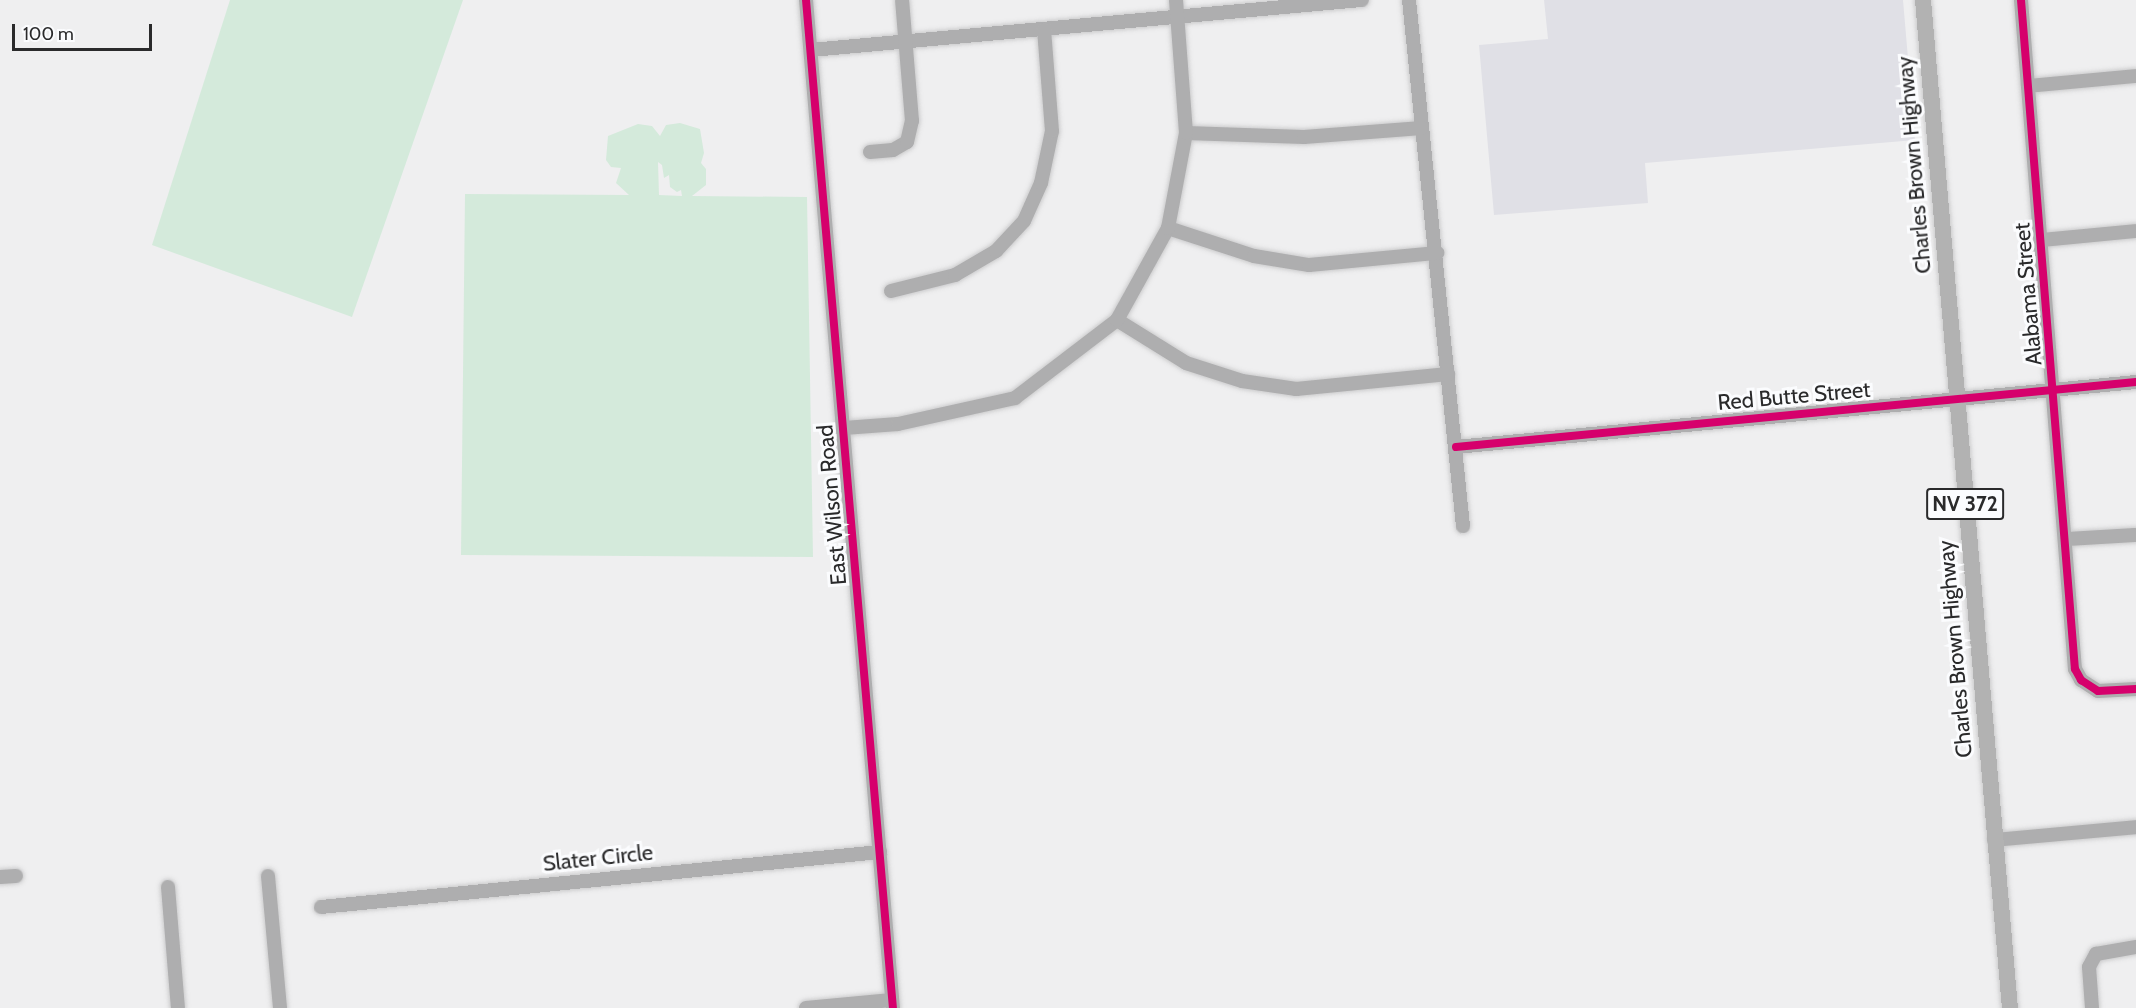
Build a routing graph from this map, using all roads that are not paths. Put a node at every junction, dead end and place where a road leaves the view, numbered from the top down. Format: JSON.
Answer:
{"nodes":[{"id":1,"x":806,"y":0,"type":"edge"},
{"id":2,"x":902,"y":0,"type":"edge"},
{"id":3,"x":1176,"y":0,"type":"edge"},
{"id":4,"x":1362,"y":0,"type":"edge"},
{"id":5,"x":1409,"y":0,"type":"edge"},
{"id":6,"x":1923,"y":0,"type":"edge"},
{"id":7,"x":2021,"y":0,"type":"edge"},
{"id":8,"x":1177,"y":17,"type":"junction"},
{"id":9,"x":1044,"y":29,"type":"junction"},
{"id":10,"x":906,"y":41,"type":"junction"},
{"id":11,"x":811,"y":50,"type":"junction"},
{"id":12,"x":2136,"y":76,"type":"edge"},
{"id":13,"x":2028,"y":86,"type":"junction"},
{"id":14,"x":1422,"y":128,"type":"junction"},
{"id":15,"x":1186,"y":133,"type":"junction"},
{"id":16,"x":870,"y":152,"type":"dead end"},
{"id":17,"x":1168,"y":228,"type":"junction"},
{"id":18,"x":2136,"y":231,"type":"edge"},
{"id":19,"x":2041,"y":240,"type":"junction"},
{"id":20,"x":1437,"y":253,"type":"junction"},
{"id":21,"x":891,"y":291,"type":"dead end"},
{"id":22,"x":1117,"y":320,"type":"junction"},
{"id":23,"x":1448,"y":374,"type":"junction"},
{"id":24,"x":2136,"y":382,"type":"edge"},
{"id":25,"x":2054,"y":389,"type":"junction"},
{"id":26,"x":1956,"y":399,"type":"junction"},
{"id":27,"x":844,"y":428,"type":"junction"},
{"id":28,"x":1456,"y":447,"type":"junction"},
{"id":29,"x":1463,"y":526,"type":"dead end"},
{"id":30,"x":2136,"y":535,"type":"edge"},
{"id":31,"x":2066,"y":539,"type":"junction"},
{"id":32,"x":2136,"y":689,"type":"edge"},
{"id":33,"x":2136,"y":827,"type":"edge"},
{"id":34,"x":1994,"y":840,"type":"junction"},
{"id":35,"x":880,"y":852,"type":"junction"},
{"id":36,"x":16,"y":876,"type":"dead end"},
{"id":37,"x":268,"y":876,"type":"dead end"},
{"id":38,"x":0,"y":877,"type":"edge"},
{"id":39,"x":168,"y":887,"type":"dead end"},
{"id":40,"x":321,"y":907,"type":"dead end"},
{"id":41,"x":2136,"y":947,"type":"edge"},
{"id":42,"x":893,"y":1004,"type":"edge"},
{"id":43,"x":178,"y":1008,"type":"edge"},
{"id":44,"x":280,"y":1008,"type":"edge"},
{"id":45,"x":806,"y":1008,"type":"edge"},
{"id":46,"x":2010,"y":1008,"type":"edge"},
{"id":47,"x":2092,"y":1008,"type":"edge"}],
"edges":[{"from":1,"to":11,"type":"street","name":"East Wilson Road"},
{"from":2,"to":10,"type":"street"},
{"from":3,"to":8,"type":"street"},
{"from":4,"to":8,"type":"street"},
{"from":5,"to":14,"type":"street"},
{"from":6,"to":26,"type":"main road","name":"Charles Brown Highway","number":"NV 372"},
{"from":7,"to":13,"type":"street","name":"Alabama Street"},
{"from":8,"to":9,"type":"street"},
{"from":8,"to":15,"type":"street"},
{"from":9,"to":10,"type":"street"},
{"from":9,"to":21,"type":"street"},
{"from":10,"to":11,"type":"street"},
{"from":10,"to":16,"type":"street"},
{"from":11,"to":27,"type":"street","name":"East Wilson Road"},
{"from":12,"to":13,"type":"street"},
{"from":13,"to":19,"type":"street","name":"Alabama Street"},
{"from":14,"to":15,"type":"street"},
{"from":14,"to":20,"type":"street"},
{"from":15,"to":17,"type":"street"},
{"from":17,"to":20,"type":"street"},
{"from":17,"to":22,"type":"street"},
{"from":18,"to":19,"type":"street"},
{"from":19,"to":25,"type":"street","name":"Alabama Street"},
{"from":20,"to":23,"type":"street"},
{"from":22,"to":23,"type":"street"},
{"from":22,"to":27,"type":"street"},
{"from":23,"to":28,"type":"street"},
{"from":24,"to":25,"type":"street","name":"Red Butte Street"},
{"from":25,"to":26,"type":"street","name":"Red Butte Street"},
{"from":25,"to":31,"type":"street","name":"Alabama Street"},
{"from":26,"to":28,"type":"street","name":"Red Butte Street"},
{"from":26,"to":34,"type":"main road","name":"Charles Brown Highway","number":"NV 372"},
{"from":27,"to":35,"type":"street","name":"East Wilson Road"},
{"from":28,"to":29,"type":"street"},
{"from":30,"to":31,"type":"street"},
{"from":31,"to":32,"type":"street","name":"Alabama Street"},
{"from":33,"to":34,"type":"street"},
{"from":34,"to":46,"type":"main road","name":"Charles Brown Highway","number":"NV 372"},
{"from":35,"to":40,"type":"street","name":"Slater Circle"},
{"from":35,"to":42,"type":"street","name":"East Wilson Road"},
{"from":36,"to":38,"type":"street"},
{"from":37,"to":44,"type":"street"},
{"from":39,"to":43,"type":"street"},
{"from":41,"to":47,"type":"street"},
{"from":42,"to":45,"type":"street"}]}
